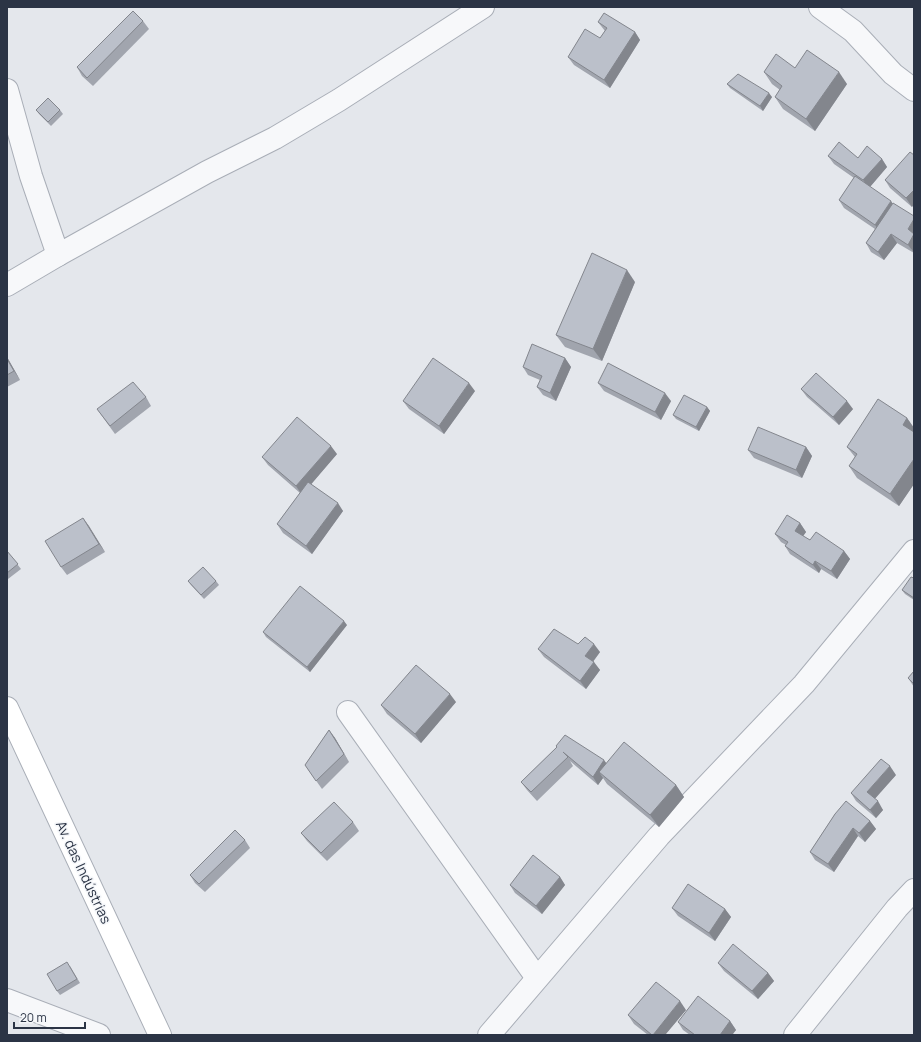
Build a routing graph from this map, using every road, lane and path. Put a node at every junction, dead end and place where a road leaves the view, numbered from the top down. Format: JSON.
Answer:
{"nodes":[{"id":1,"x":483,"y":7,"type":"edge"},
{"id":2,"x":820,"y":7,"type":"edge"},
{"id":3,"x":7,"y":90,"type":"edge"},
{"id":4,"x":914,"y":90,"type":"edge"},
{"id":5,"x":58,"y":255,"type":"junction"},
{"id":6,"x":7,"y":285,"type":"edge"},
{"id":7,"x":914,"y":551,"type":"edge"},
{"id":8,"x":7,"y":708,"type":"edge"},
{"id":9,"x":348,"y":712,"type":"dead end"},
{"id":10,"x":914,"y":890,"type":"edge"},
{"id":11,"x":537,"y":978,"type":"junction"},
{"id":12,"x":7,"y":1000,"type":"edge"},
{"id":13,"x":99,"y":1035,"type":"edge"},
{"id":14,"x":160,"y":1035,"type":"edge"},
{"id":15,"x":489,"y":1035,"type":"edge"},
{"id":16,"x":795,"y":1035,"type":"edge"}],
"edges":[{"from":1,"to":5,"type":"street"},
{"from":2,"to":4,"type":"street"},
{"from":3,"to":5,"type":"street"},
{"from":5,"to":6,"type":"street"},
{"from":7,"to":11,"type":"street"},
{"from":8,"to":14,"type":"street","name":"Av. das Indústrias"},
{"from":9,"to":11,"type":"street"},
{"from":10,"to":16,"type":"street"},
{"from":11,"to":15,"type":"street"},
{"from":12,"to":13,"type":"street"}]}
